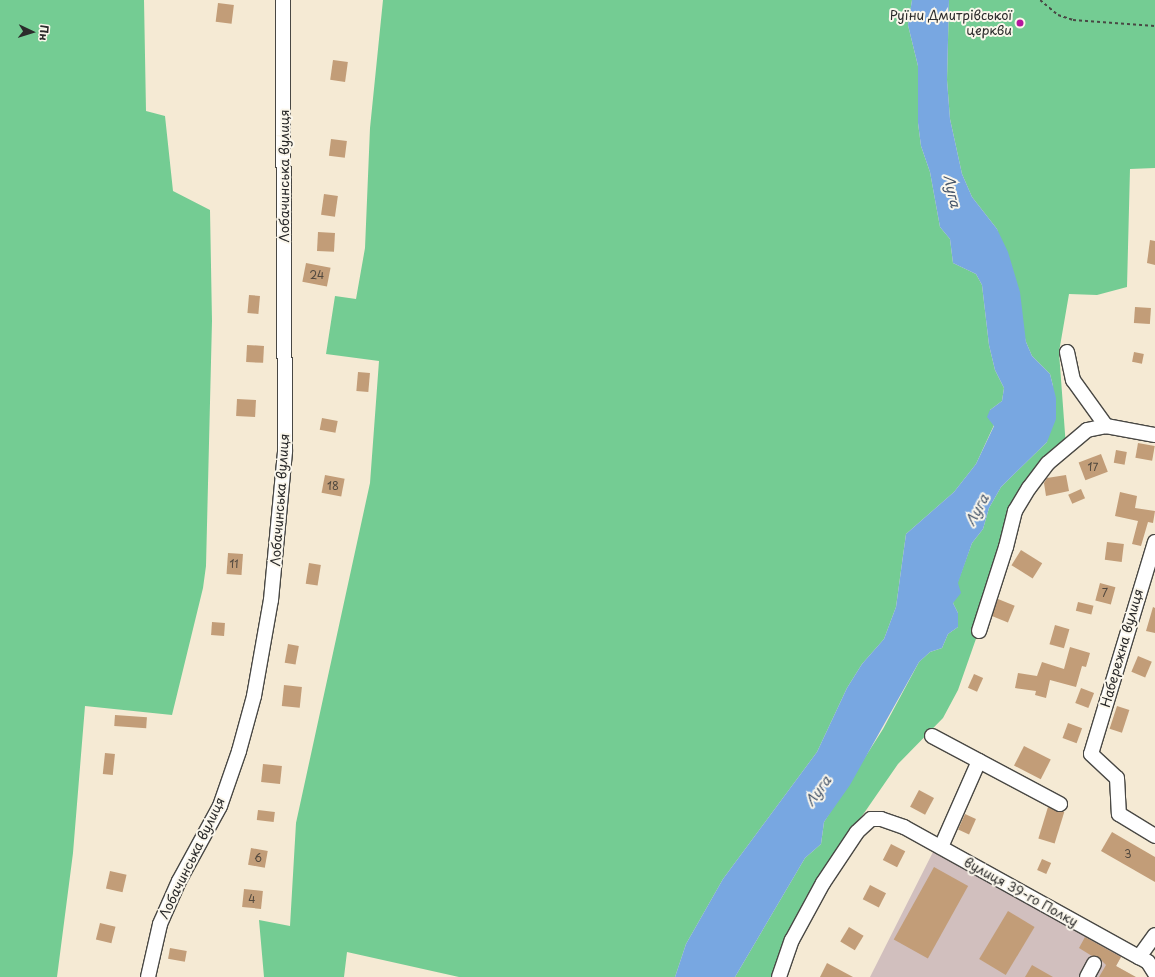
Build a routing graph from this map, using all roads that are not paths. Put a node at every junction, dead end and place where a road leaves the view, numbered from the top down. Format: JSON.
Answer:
{"nodes":[{"id":1,"x":283,"y":0,"type":"edge"},
{"id":2,"x":1067,"y":352,"type":"dead end"},
{"id":3,"x":1106,"y":426,"type":"junction"},
{"id":4,"x":1155,"y":435,"type":"edge"},
{"id":5,"x":1155,"y":542,"type":"edge"},
{"id":6,"x":979,"y":631,"type":"dead end"},
{"id":7,"x":932,"y":736,"type":"dead end"},
{"id":8,"x":979,"y":761,"type":"junction"},
{"id":9,"x":1060,"y":804,"type":"dead end"},
{"id":10,"x":1155,"y":836,"type":"edge"},
{"id":11,"x":941,"y":847,"type":"junction"},
{"id":12,"x":1155,"y":935,"type":"edge"},
{"id":13,"x":1139,"y":957,"type":"junction"},
{"id":14,"x":1094,"y":964,"type":"dead end"},
{"id":15,"x":1155,"y":973,"type":"edge"},
{"id":16,"x":148,"y":977,"type":"edge"},
{"id":17,"x":778,"y":977,"type":"edge"},
{"id":18,"x":1087,"y":977,"type":"edge"}],
"edges":[{"from":1,"to":16,"type":"street","name":"Лобачинська вулиця"},
{"from":2,"to":3,"type":"street"},
{"from":3,"to":4,"type":"street"},
{"from":3,"to":6,"type":"street"},
{"from":5,"to":10,"type":"street","name":"Набережна вулиця"},
{"from":7,"to":8,"type":"street"},
{"from":8,"to":9,"type":"street"},
{"from":8,"to":11,"type":"street"},
{"from":11,"to":13,"type":"street","name":"вулиця 39-го Полку"},
{"from":11,"to":17,"type":"street","name":"вулиця 39-го Полку"},
{"from":12,"to":13,"type":"street"},
{"from":13,"to":15,"type":"street","name":"вулиця 39-го Полку"},
{"from":14,"to":18,"type":"street"}]}
